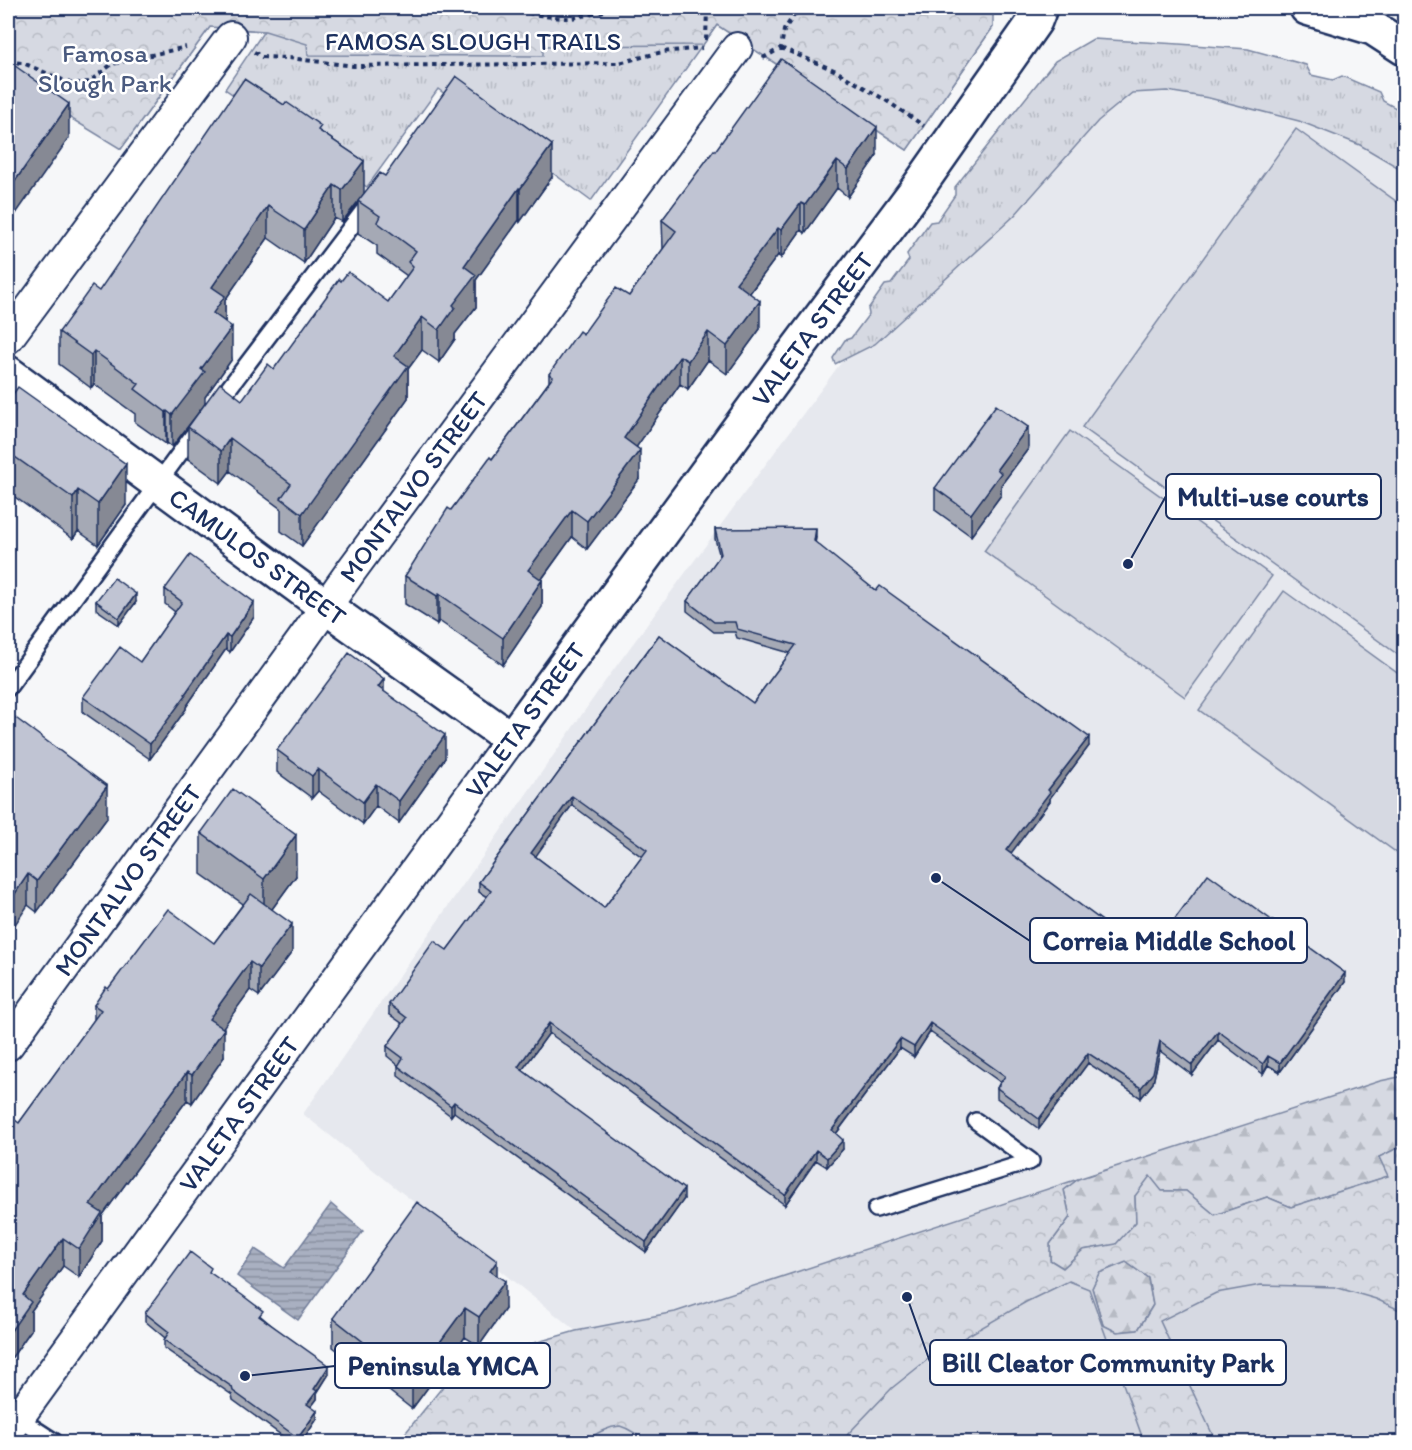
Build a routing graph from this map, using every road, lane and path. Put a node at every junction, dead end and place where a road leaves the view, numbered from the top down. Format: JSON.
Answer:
{"nodes":[{"id":1,"x":511,"y":8,"type":"edge"},
{"id":2,"x":612,"y":8,"type":"edge"},
{"id":3,"x":799,"y":8,"type":"edge"},
{"id":4,"x":1040,"y":8,"type":"edge"},
{"id":5,"x":1307,"y":8,"type":"edge"},
{"id":6,"x":231,"y":37,"type":"junction"},
{"id":7,"x":706,"y":48,"type":"dead end"},
{"id":8,"x":737,"y":48,"type":"joint"},
{"id":9,"x":781,"y":48,"type":"junction"},
{"id":10,"x":1404,"y":48,"type":"edge"},
{"id":11,"x":8,"y":62,"type":"edge"},
{"id":12,"x":926,"y":128,"type":"dead end"},
{"id":13,"x":381,"y":187,"type":"edge"},
{"id":14,"x":8,"y":338,"type":"edge"},
{"id":15,"x":8,"y":373,"type":"edge"},
{"id":16,"x":158,"y":482,"type":"junction"},
{"id":17,"x":326,"y":607,"type":"junction"},
{"id":18,"x":8,"y":688,"type":"edge"},
{"id":19,"x":511,"y":739,"type":"junction"},
{"id":20,"x":8,"y":1045,"type":"edge"},
{"id":21,"x":976,"y":1121,"type":"dead end"},
{"id":22,"x":876,"y":1209,"type":"dead end"},
{"id":23,"x":11,"y":1420,"type":"edge"},
{"id":24,"x":55,"y":1443,"type":"edge"}],
"edges":[{"from":1,"to":2,"type":"path","name":"FAMOSA SLOUGH TRAILS"},
{"from":3,"to":9,"type":"path"},
{"from":4,"to":19,"type":"street","name":"VALETA STREET"},
{"from":5,"to":10,"type":"street"},
{"from":6,"to":7,"type":"path","name":"FAMOSA SLOUGH TRAILS"},
{"from":6,"to":11,"type":"path"},
{"from":6,"to":14,"type":"street"},
{"from":8,"to":9,"type":"path"},
{"from":8,"to":17,"type":"street","name":"MONTALVO STREET"},
{"from":9,"to":12,"type":"path"},
{"from":13,"to":16,"type":"lane"},
{"from":15,"to":16,"type":"street","name":"CAMULOS STREET"},
{"from":16,"to":17,"type":"street","name":"CAMULOS STREET"},
{"from":16,"to":18,"type":"lane"},
{"from":17,"to":19,"type":"street","name":"CAMULOS STREET"},
{"from":17,"to":20,"type":"street","name":"MONTALVO STREET"},
{"from":19,"to":23,"type":"street","name":"VALETA STREET"},
{"from":21,"to":22,"type":"lane"},
{"from":23,"to":24,"type":"lane"}]}
